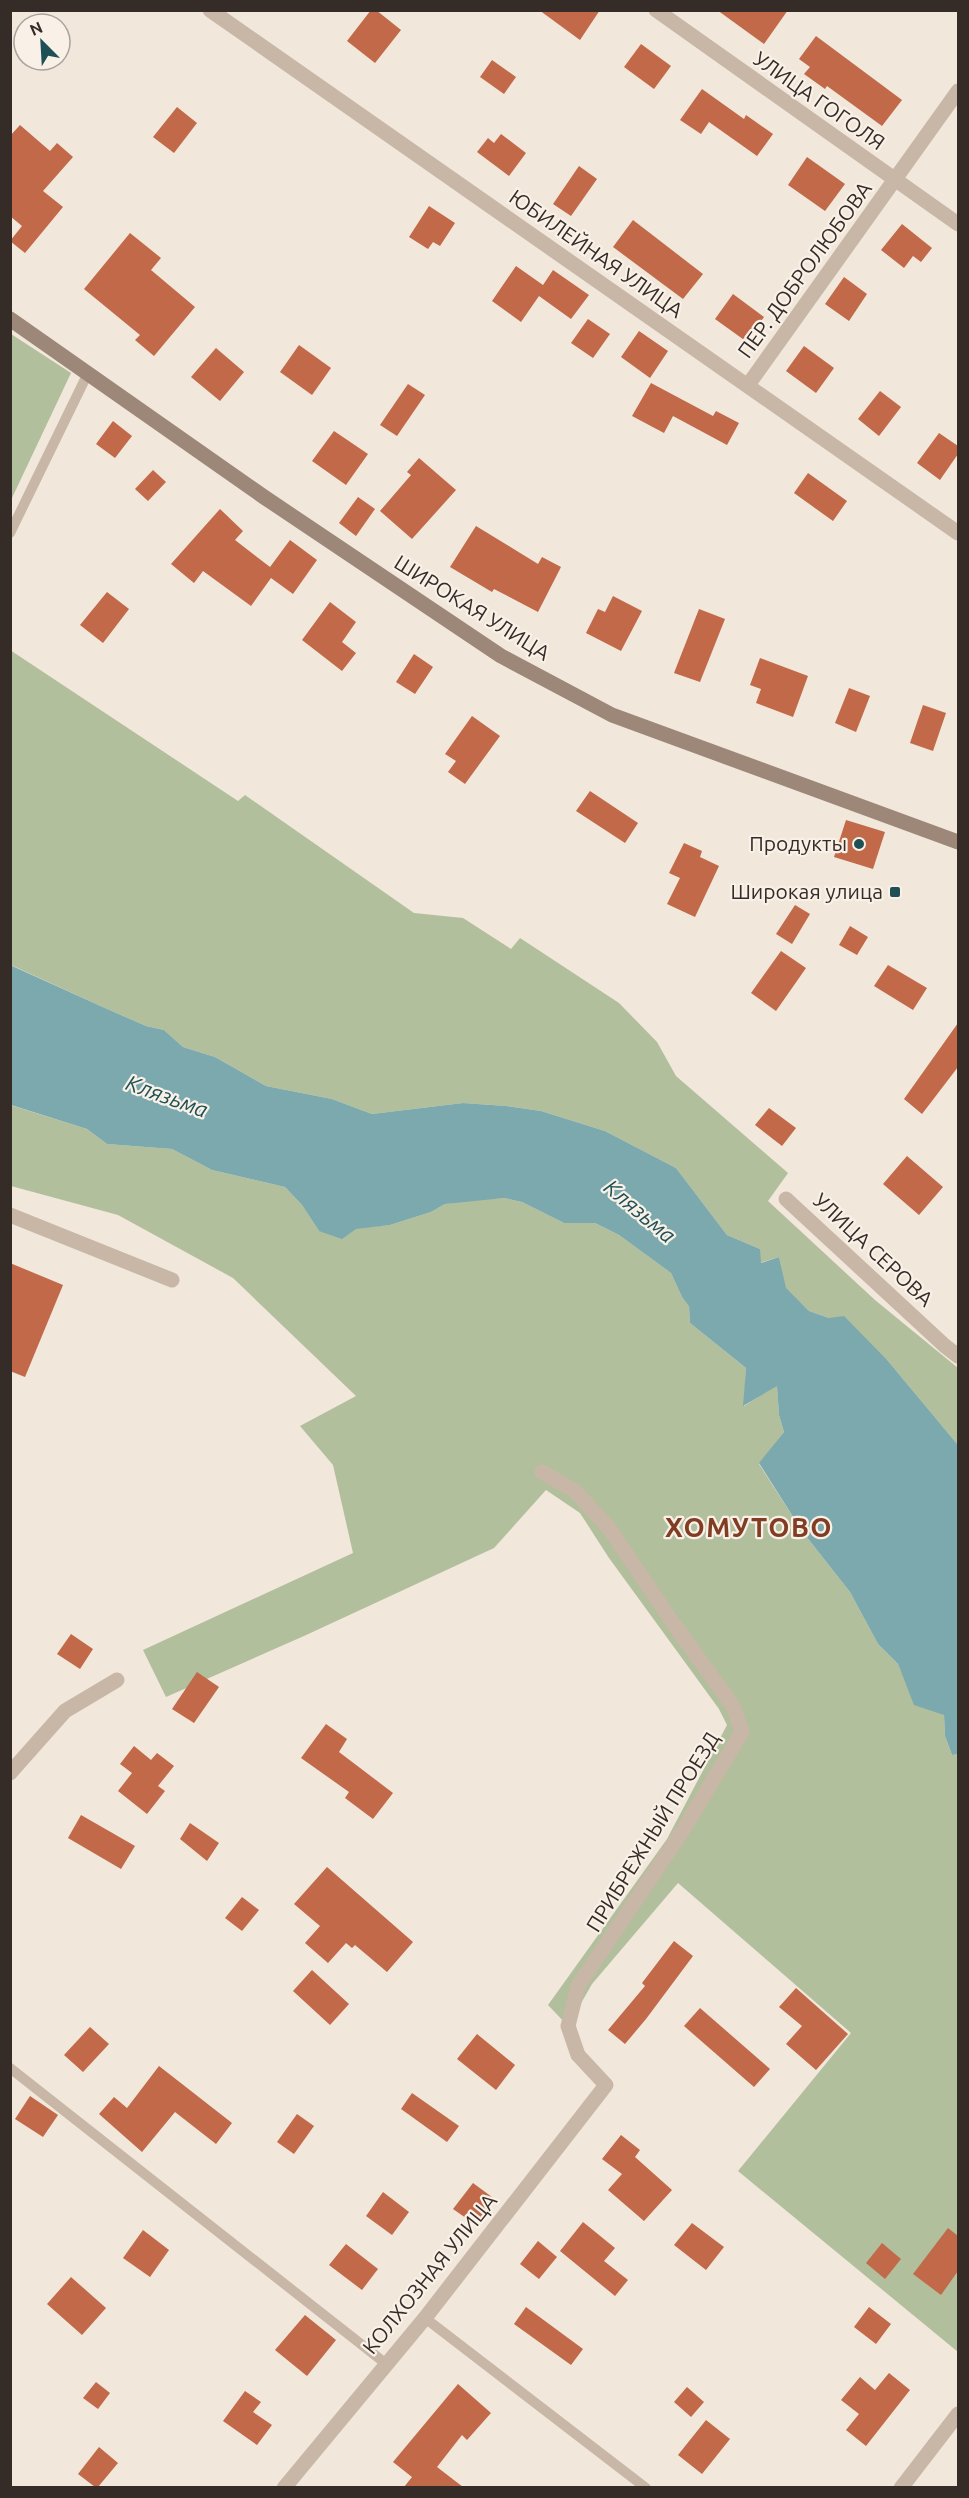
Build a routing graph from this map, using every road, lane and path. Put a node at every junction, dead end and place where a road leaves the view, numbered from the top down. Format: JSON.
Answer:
{"nodes":[{"id":1,"x":210,"y":10,"type":"edge"},
{"id":2,"x":656,"y":10,"type":"edge"},
{"id":3,"x":958,"y":91,"type":"edge"},
{"id":4,"x":895,"y":180,"type":"junction"},
{"id":5,"x":958,"y":224,"type":"edge"},
{"id":6,"x":10,"y":319,"type":"edge"},
{"id":7,"x":88,"y":373,"type":"junction"},
{"id":8,"x":748,"y":385,"type":"junction"},
{"id":9,"x":10,"y":533,"type":"edge"},
{"id":10,"x":958,"y":533,"type":"edge"},
{"id":11,"x":958,"y":842,"type":"edge"},
{"id":12,"x":786,"y":1199,"type":"dead end"},
{"id":13,"x":10,"y":1215,"type":"edge"},
{"id":14,"x":172,"y":1280,"type":"dead end"},
{"id":15,"x":958,"y":1356,"type":"edge"},
{"id":16,"x":542,"y":1472,"type":"dead end"},
{"id":17,"x":117,"y":1680,"type":"dead end"},
{"id":18,"x":10,"y":1773,"type":"edge"},
{"id":19,"x":10,"y":2068,"type":"edge"},
{"id":20,"x":606,"y":2085,"type":"joint"},
{"id":21,"x":425,"y":2318,"type":"junction"},
{"id":22,"x":385,"y":2363,"type":"junction"},
{"id":23,"x":958,"y":2414,"type":"edge"},
{"id":24,"x":284,"y":2487,"type":"edge"},
{"id":25,"x":646,"y":2487,"type":"edge"},
{"id":26,"x":901,"y":2487,"type":"edge"}],
"edges":[{"from":1,"to":8,"type":"street","name":"ЮБИЛЕЙНАЯ УЛИЦА"},
{"from":2,"to":4,"type":"street","name":"УЛИЦА ГОГОЛЯ"},
{"from":3,"to":4,"type":"street","name":"ПЕР. ДОБРОЛЮБОВА"},
{"from":4,"to":5,"type":"street","name":"УЛИЦА ГОГОЛЯ"},
{"from":4,"to":8,"type":"street","name":"ПЕР. ДОБРОЛЮБОВА"},
{"from":6,"to":7,"type":"street","name":"ШИРОКАЯ УЛИЦА"},
{"from":7,"to":9,"type":"lane"},
{"from":7,"to":11,"type":"street","name":"ШИРОКАЯ УЛИЦА"},
{"from":8,"to":10,"type":"street","name":"ЮБИЛЕЙНАЯ УЛИЦА"},
{"from":12,"to":15,"type":"street","name":"УЛИЦА СЕРОВА"},
{"from":13,"to":14,"type":"street"},
{"from":16,"to":20,"type":"street","name":"ПРИБРЕЖНЫЙ ПРОЕЗД"},
{"from":17,"to":18,"type":"street"},
{"from":19,"to":22,"type":"lane"},
{"from":20,"to":21,"type":"street","name":"КОЛХОЗНАЯ УЛИЦА"},
{"from":21,"to":22,"type":"street","name":"КОЛХОЗНАЯ УЛИЦА"},
{"from":21,"to":25,"type":"lane"},
{"from":22,"to":24,"type":"street","name":"КОЛХОЗНАЯ УЛИЦА"},
{"from":23,"to":26,"type":"street"}]}
